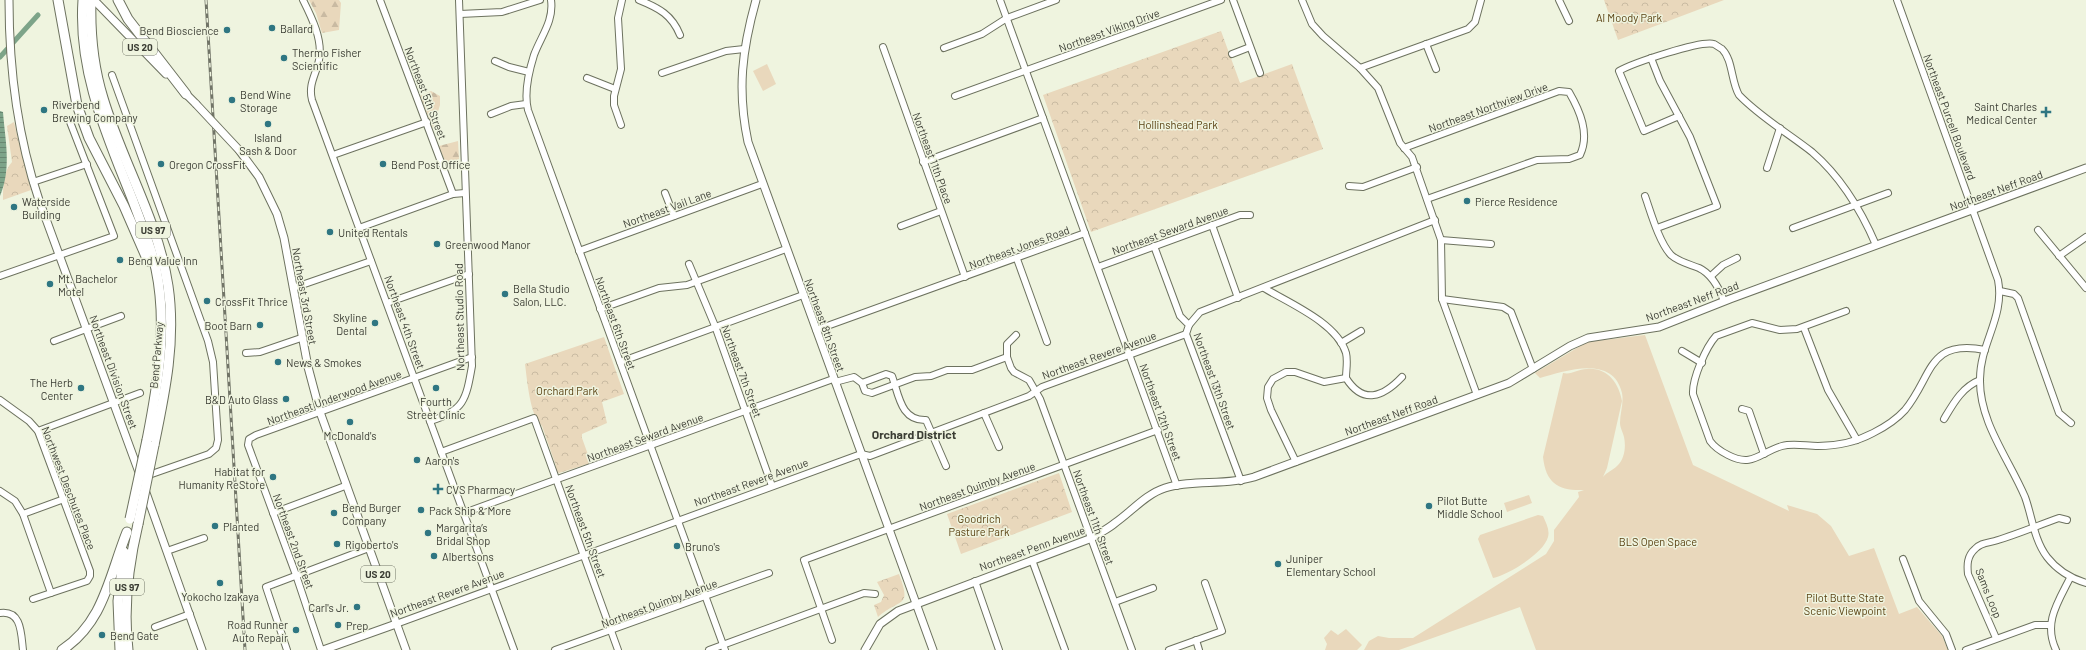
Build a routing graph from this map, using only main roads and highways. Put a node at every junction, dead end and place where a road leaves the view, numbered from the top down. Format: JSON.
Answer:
{"nodes":[{"id":1,"x":58,"y":0,"type":"edge"},
{"id":2,"x":83,"y":0,"type":"edge"},
{"id":3,"x":93,"y":0,"type":"edge"},
{"id":4,"x":118,"y":0,"type":"edge"},
{"id":5,"x":756,"y":0,"type":"edge"},
{"id":6,"x":8,"y":3,"type":"edge"},
{"id":7,"x":186,"y":94,"type":"junction"},
{"id":8,"x":2086,"y":168,"type":"edge"},
{"id":9,"x":161,"y":306,"type":"junction"},
{"id":10,"x":151,"y":442,"type":"junction"},
{"id":11,"x":1241,"y":481,"type":"joint"},
{"id":12,"x":134,"y":522,"type":"junction"},
{"id":13,"x":127,"y":532,"type":"junction"},
{"id":14,"x":916,"y":604,"type":"junction"},
{"id":15,"x":396,"y":624,"type":"junction"},
{"id":16,"x":62,"y":650,"type":"edge"},
{"id":17,"x":120,"y":650,"type":"edge"},
{"id":18,"x":128,"y":650,"type":"edge"},
{"id":19,"x":202,"y":650,"type":"edge"},
{"id":20,"x":322,"y":650,"type":"edge"},
{"id":21,"x":406,"y":650,"type":"edge"},
{"id":22,"x":865,"y":650,"type":"edge"},
{"id":23,"x":932,"y":650,"type":"edge"}],
"edges":[{"from":1,"to":9,"type":"highway"},
{"from":2,"to":9,"type":"highway","name":"Bend Parkway","number":"US 97"},
{"from":3,"to":7,"type":"main road","name":"Northeast 3rd Street","number":"US 20"},
{"from":3,"to":10,"type":"highway","name":"Bend Parkway","number":"US 97"},
{"from":4,"to":7,"type":"highway"},
{"from":5,"to":14,"type":"main road","name":"Northeast 8th Street"},
{"from":6,"to":19,"type":"main road","name":"Northeast Division Street"},
{"from":7,"to":15,"type":"main road","name":"Northeast 3rd Street","number":"US 20","bridge":true},
{"from":8,"to":11,"type":"main road","name":"Northeast Neff Road"},
{"from":9,"to":10,"type":"highway","name":"Bend Parkway","number":"US 97"},
{"from":10,"to":12,"type":"highway","name":"Bend Parkway","number":"US 97","bridge":true},
{"from":11,"to":14,"type":"main road","name":"Northeast Penn Avenue"},
{"from":12,"to":13,"type":"highway","name":"Bend Parkway","number":"US 97"},
{"from":12,"to":18,"type":"highway","name":"Bend Parkway","number":"US 97"},
{"from":13,"to":16,"type":"highway"},
{"from":13,"to":17,"type":"highway","name":"Bend Parkway","number":"US 97"},
{"from":14,"to":22,"type":"main road","name":"Northeast Penn Avenue"},
{"from":14,"to":23,"type":"main road","name":"Northeast 8th Street"},
{"from":15,"to":20,"type":"main road","name":"Northeast Revere Avenue"},
{"from":15,"to":21,"type":"main road","name":"Northeast 3rd Street","number":"US 20"}]}
